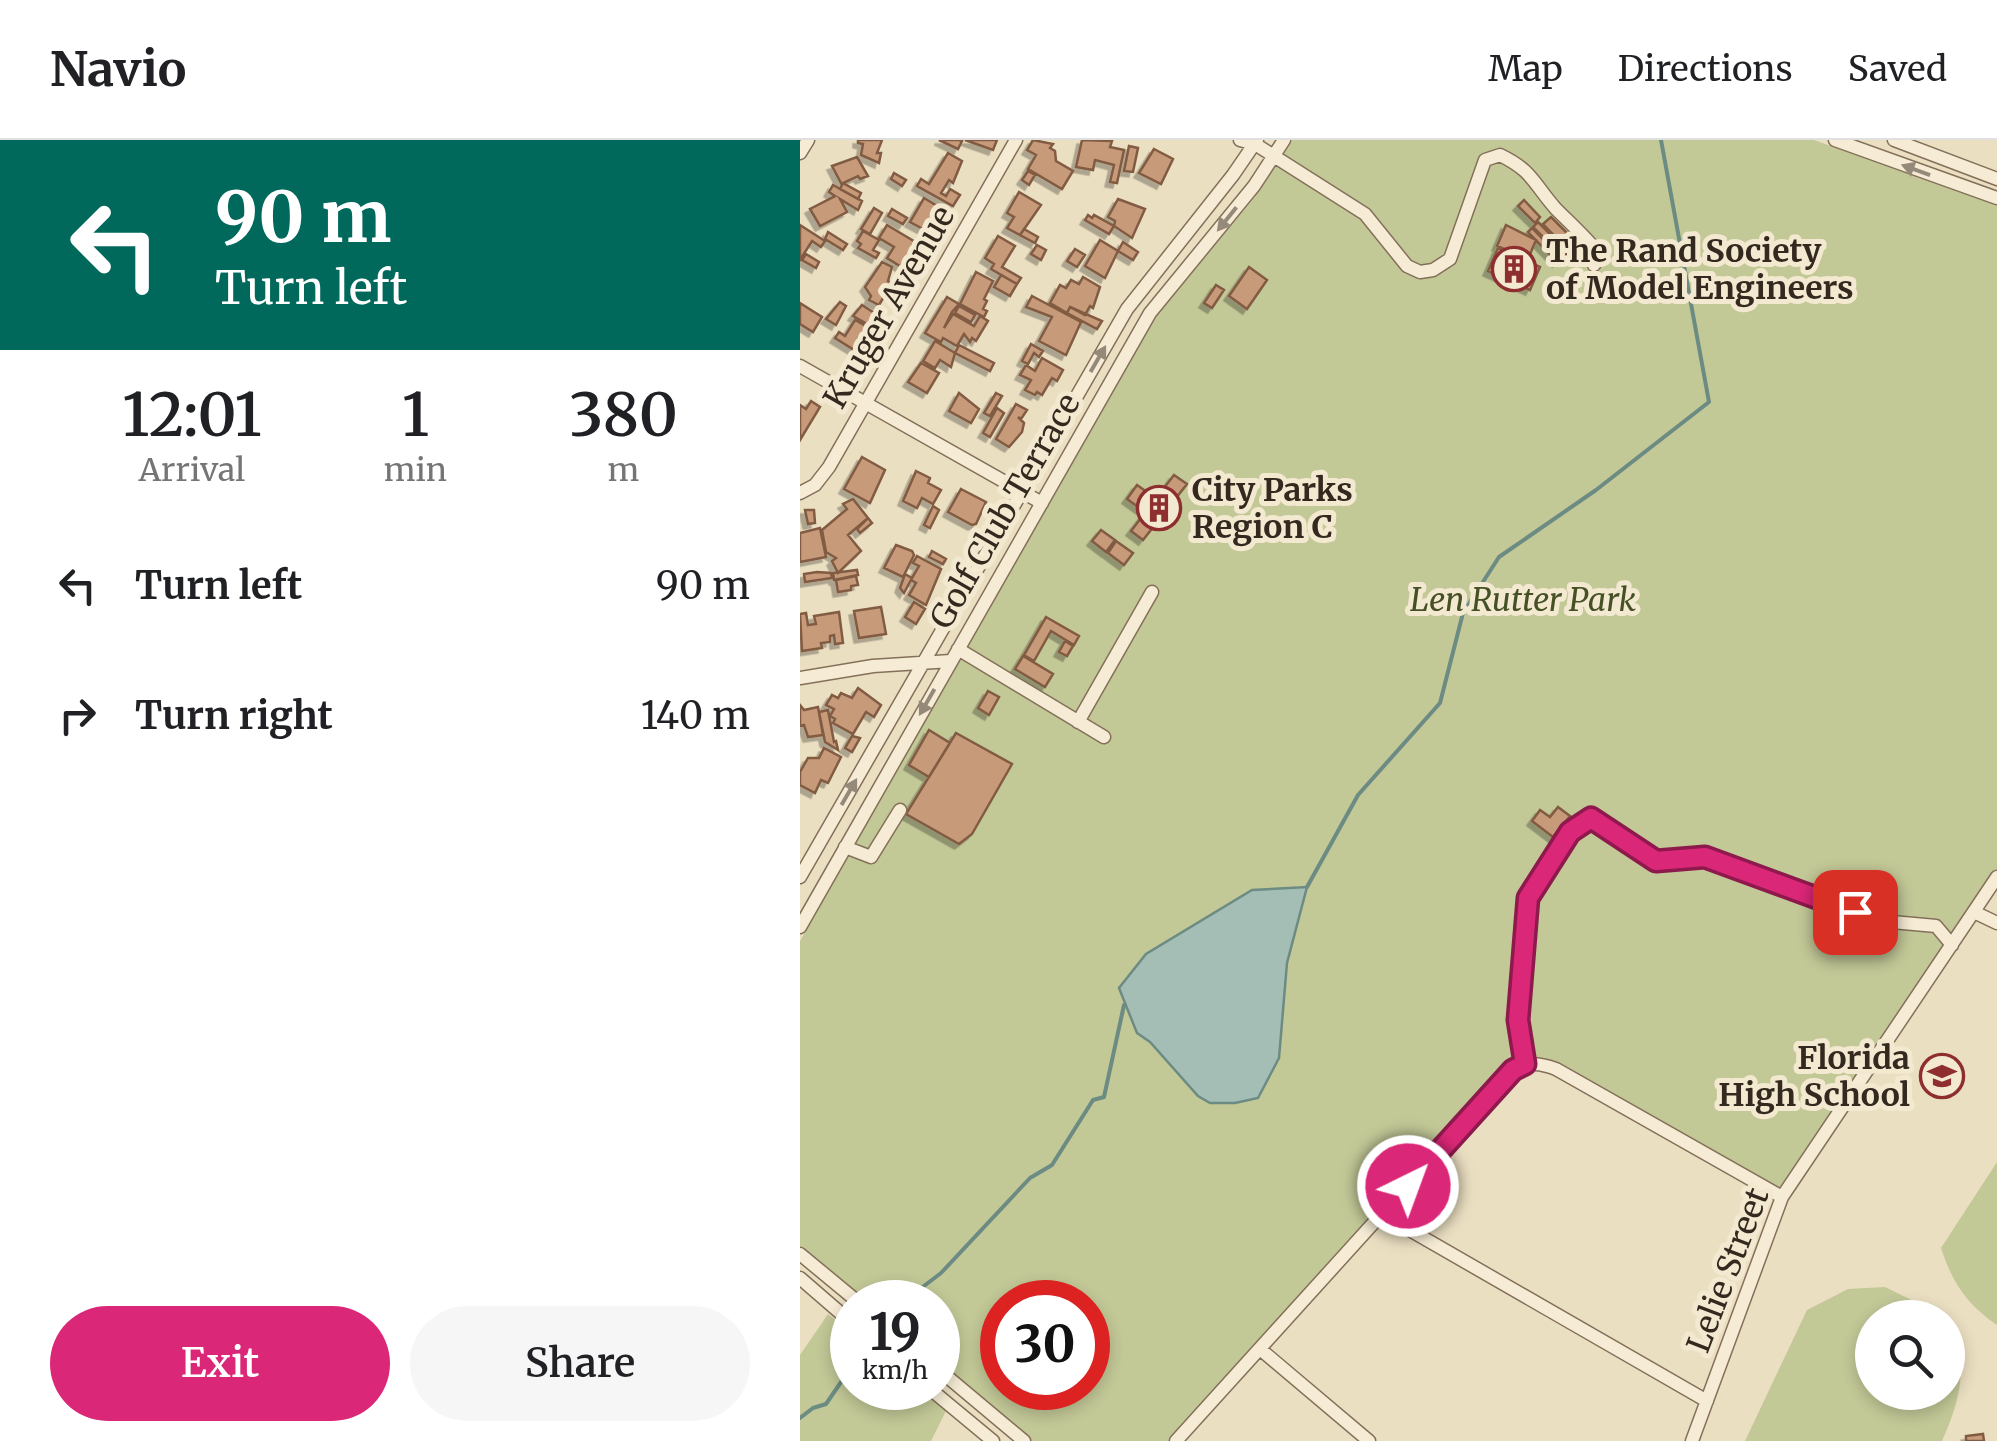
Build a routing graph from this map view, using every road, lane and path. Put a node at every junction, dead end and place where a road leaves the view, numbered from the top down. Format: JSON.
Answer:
{"nodes":[{"id":1,"x":808,"y":140,"type":"edge"},
{"id":2,"x":1016,"y":140,"type":"edge"},
{"id":3,"x":1240,"y":140,"type":"edge"},
{"id":4,"x":1284,"y":140,"type":"edge"},
{"id":5,"x":1894,"y":140,"type":"edge"},
{"id":6,"x":1840,"y":141,"type":"edge"},
{"id":7,"x":1256,"y":142,"type":"edge"},
{"id":8,"x":800,"y":153,"type":"edge"},
{"id":9,"x":1274,"y":158,"type":"junction"},
{"id":10,"x":1997,"y":179,"type":"edge"},
{"id":11,"x":1997,"y":198,"type":"edge"},
{"id":12,"x":1594,"y":265,"type":"dead end"},
{"id":13,"x":800,"y":366,"type":"edge"},
{"id":14,"x":865,"y":405,"type":"junction"},
{"id":15,"x":1020,"y":492,"type":"junction"},
{"id":16,"x":800,"y":493,"type":"edge"},
{"id":17,"x":1042,"y":503,"type":"junction"},
{"id":18,"x":1152,"y":592,"type":"dead end"},
{"id":19,"x":954,"y":655,"type":"junction"},
{"id":20,"x":923,"y":664,"type":"junction"},
{"id":21,"x":800,"y":678,"type":"edge"},
{"id":22,"x":1078,"y":722,"type":"junction"},
{"id":23,"x":1104,"y":737,"type":"dead end"},
{"id":24,"x":900,"y":810,"type":"dead end"},
{"id":25,"x":843,"y":852,"type":"junction"},
{"id":26,"x":805,"y":861,"type":"edge"},
{"id":27,"x":1997,"y":876,"type":"edge"},
{"id":28,"x":800,"y":877,"type":"edge"},
{"id":29,"x":1974,"y":912,"type":"junction"},
{"id":30,"x":1997,"y":924,"type":"edge"},
{"id":31,"x":800,"y":927,"type":"edge"},
{"id":32,"x":1952,"y":945,"type":"junction"},
{"id":33,"x":1525,"y":1064,"type":"junction"},
{"id":34,"x":1782,"y":1197,"type":"junction"},
{"id":35,"x":1382,"y":1214,"type":"junction"},
{"id":36,"x":800,"y":1254,"type":"edge"},
{"id":37,"x":800,"y":1278,"type":"edge"},
{"id":38,"x":831,"y":1280,"type":"edge"},
{"id":39,"x":830,"y":1303,"type":"edge"},
{"id":40,"x":1260,"y":1349,"type":"junction"},
{"id":41,"x":960,"y":1387,"type":"edge"},
{"id":42,"x":1706,"y":1401,"type":"junction"},
{"id":43,"x":956,"y":1410,"type":"edge"},
{"id":44,"x":994,"y":1441,"type":"edge"},
{"id":45,"x":1024,"y":1441,"type":"edge"},
{"id":46,"x":1176,"y":1441,"type":"edge"},
{"id":47,"x":1369,"y":1441,"type":"edge"},
{"id":48,"x":1692,"y":1441,"type":"edge"}],
"edges":[{"from":1,"to":8,"type":"street"},
{"from":2,"to":14,"type":"street","name":"Kruger Avenue"},
{"from":3,"to":7,"type":"street"},
{"from":4,"to":9,"type":"street","name":"Golf Club Terrace"},
{"from":5,"to":10,"type":"street"},
{"from":11,"to":6,"type":"street","one_way":true},
{"from":7,"to":9,"type":"street"},
{"from":15,"to":7,"type":"street","name":"Golf Club Terrace","one_way":true},
{"from":9,"to":12,"type":"street"},
{"from":9,"to":17,"type":"street","name":"Golf Club Terrace","one_way":true},
{"from":13,"to":14,"type":"street"},
{"from":14,"to":15,"type":"street"},
{"from":14,"to":16,"type":"street","name":"Kruger Avenue"},
{"from":15,"to":17,"type":"street"},
{"from":15,"to":20,"type":"street","name":"Golf Club Terrace"},
{"from":17,"to":19,"type":"street","name":"Golf Club Terrace"},
{"from":18,"to":22,"type":"street"},
{"from":19,"to":20,"type":"street"},
{"from":19,"to":22,"type":"street"},
{"from":19,"to":25,"type":"street","name":"Golf Club Terrace","one_way":true},
{"from":20,"to":21,"type":"street"},
{"from":26,"to":20,"type":"street","name":"Golf Club Terrace","one_way":true},
{"from":22,"to":23,"type":"street"},
{"from":24,"to":25,"type":"street"},
{"from":25,"to":26,"type":"street"},
{"from":25,"to":31,"type":"street","name":"Golf Club Terrace"},
{"from":26,"to":28,"type":"street","name":"Golf Club Terrace"},
{"from":27,"to":29,"type":"street","name":"Lelie Street"},
{"from":29,"to":30,"type":"street"},
{"from":29,"to":32,"type":"street","name":"Lelie Street"},
{"from":32,"to":33,"type":"street"},
{"from":32,"to":34,"type":"street","name":"Lelie Street"},
{"from":33,"to":34,"type":"street"},
{"from":33,"to":35,"type":"street"},
{"from":34,"to":42,"type":"street","name":"Lelie Street"},
{"from":35,"to":40,"type":"street"},
{"from":35,"to":42,"type":"street"},
{"from":36,"to":38,"type":"street"},
{"from":37,"to":39,"type":"street"},
{"from":40,"to":46,"type":"street"},
{"from":40,"to":47,"type":"street"},
{"from":41,"to":45,"type":"street"},
{"from":42,"to":48,"type":"street","name":"Lelie Street"},
{"from":43,"to":44,"type":"street"}]}
